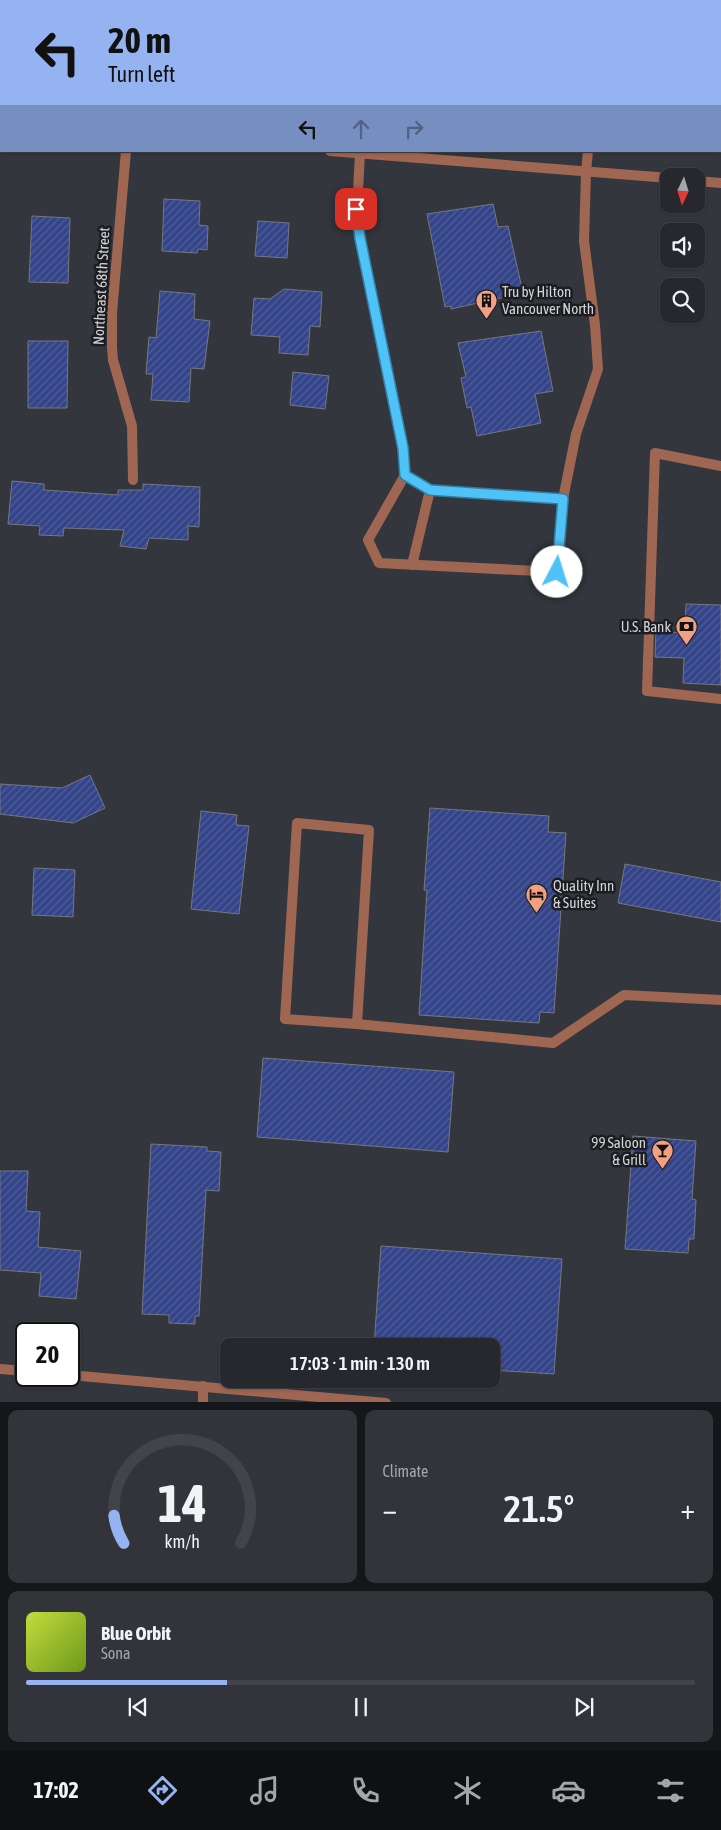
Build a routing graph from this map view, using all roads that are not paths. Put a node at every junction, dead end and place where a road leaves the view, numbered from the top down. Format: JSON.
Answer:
{"nodes":[{"id":1,"x":126,"y":152,"type":"edge"},
{"id":2,"x":340,"y":152,"type":"edge"},
{"id":3,"x":588,"y":152,"type":"edge"},
{"id":4,"x":360,"y":154,"type":"junction"},
{"id":5,"x":586,"y":172,"type":"junction"},
{"id":6,"x":660,"y":177,"type":"edge"},
{"id":7,"x":705,"y":182,"type":"edge"},
{"id":8,"x":721,"y":183,"type":"edge"},
{"id":9,"x":721,"y":466,"type":"edge"},
{"id":10,"x":405,"y":475,"type":"junction"},
{"id":11,"x":133,"y":480,"type":"dead end"},
{"id":12,"x":430,"y":490,"type":"junction"},
{"id":13,"x":563,"y":499,"type":"junction"},
{"id":14,"x":412,"y":565,"type":"junction"},
{"id":15,"x":721,"y":699,"type":"edge"},
{"id":16,"x":721,"y":1000,"type":"edge"},
{"id":17,"x":357,"y":1024,"type":"junction"},
{"id":18,"x":0,"y":1368,"type":"edge"},
{"id":19,"x":15,"y":1370,"type":"edge"},
{"id":20,"x":80,"y":1375,"type":"edge"},
{"id":21,"x":203,"y":1386,"type":"junction"},
{"id":22,"x":203,"y":1402,"type":"edge"},
{"id":23,"x":386,"y":1402,"type":"edge"}],
"edges":[{"from":1,"to":11,"type":"street","name":"Northeast 68th Street"},
{"from":2,"to":4,"type":"street"},
{"from":3,"to":5,"type":"street"},
{"from":4,"to":5,"type":"street"},
{"from":4,"to":10,"type":"street"},
{"from":5,"to":6,"type":"street"},
{"from":5,"to":13,"type":"street"},
{"from":7,"to":8,"type":"street"},
{"from":9,"to":15,"type":"street"},
{"from":10,"to":12,"type":"street"},
{"from":10,"to":14,"type":"street"},
{"from":12,"to":13,"type":"street"},
{"from":12,"to":14,"type":"street"},
{"from":13,"to":14,"type":"street"},
{"from":16,"to":17,"type":"street"},
{"from":17,"to":17,"type":"street"},
{"from":18,"to":19,"type":"street"},
{"from":20,"to":21,"type":"street"},
{"from":21,"to":22,"type":"street"},
{"from":21,"to":23,"type":"street"}]}
